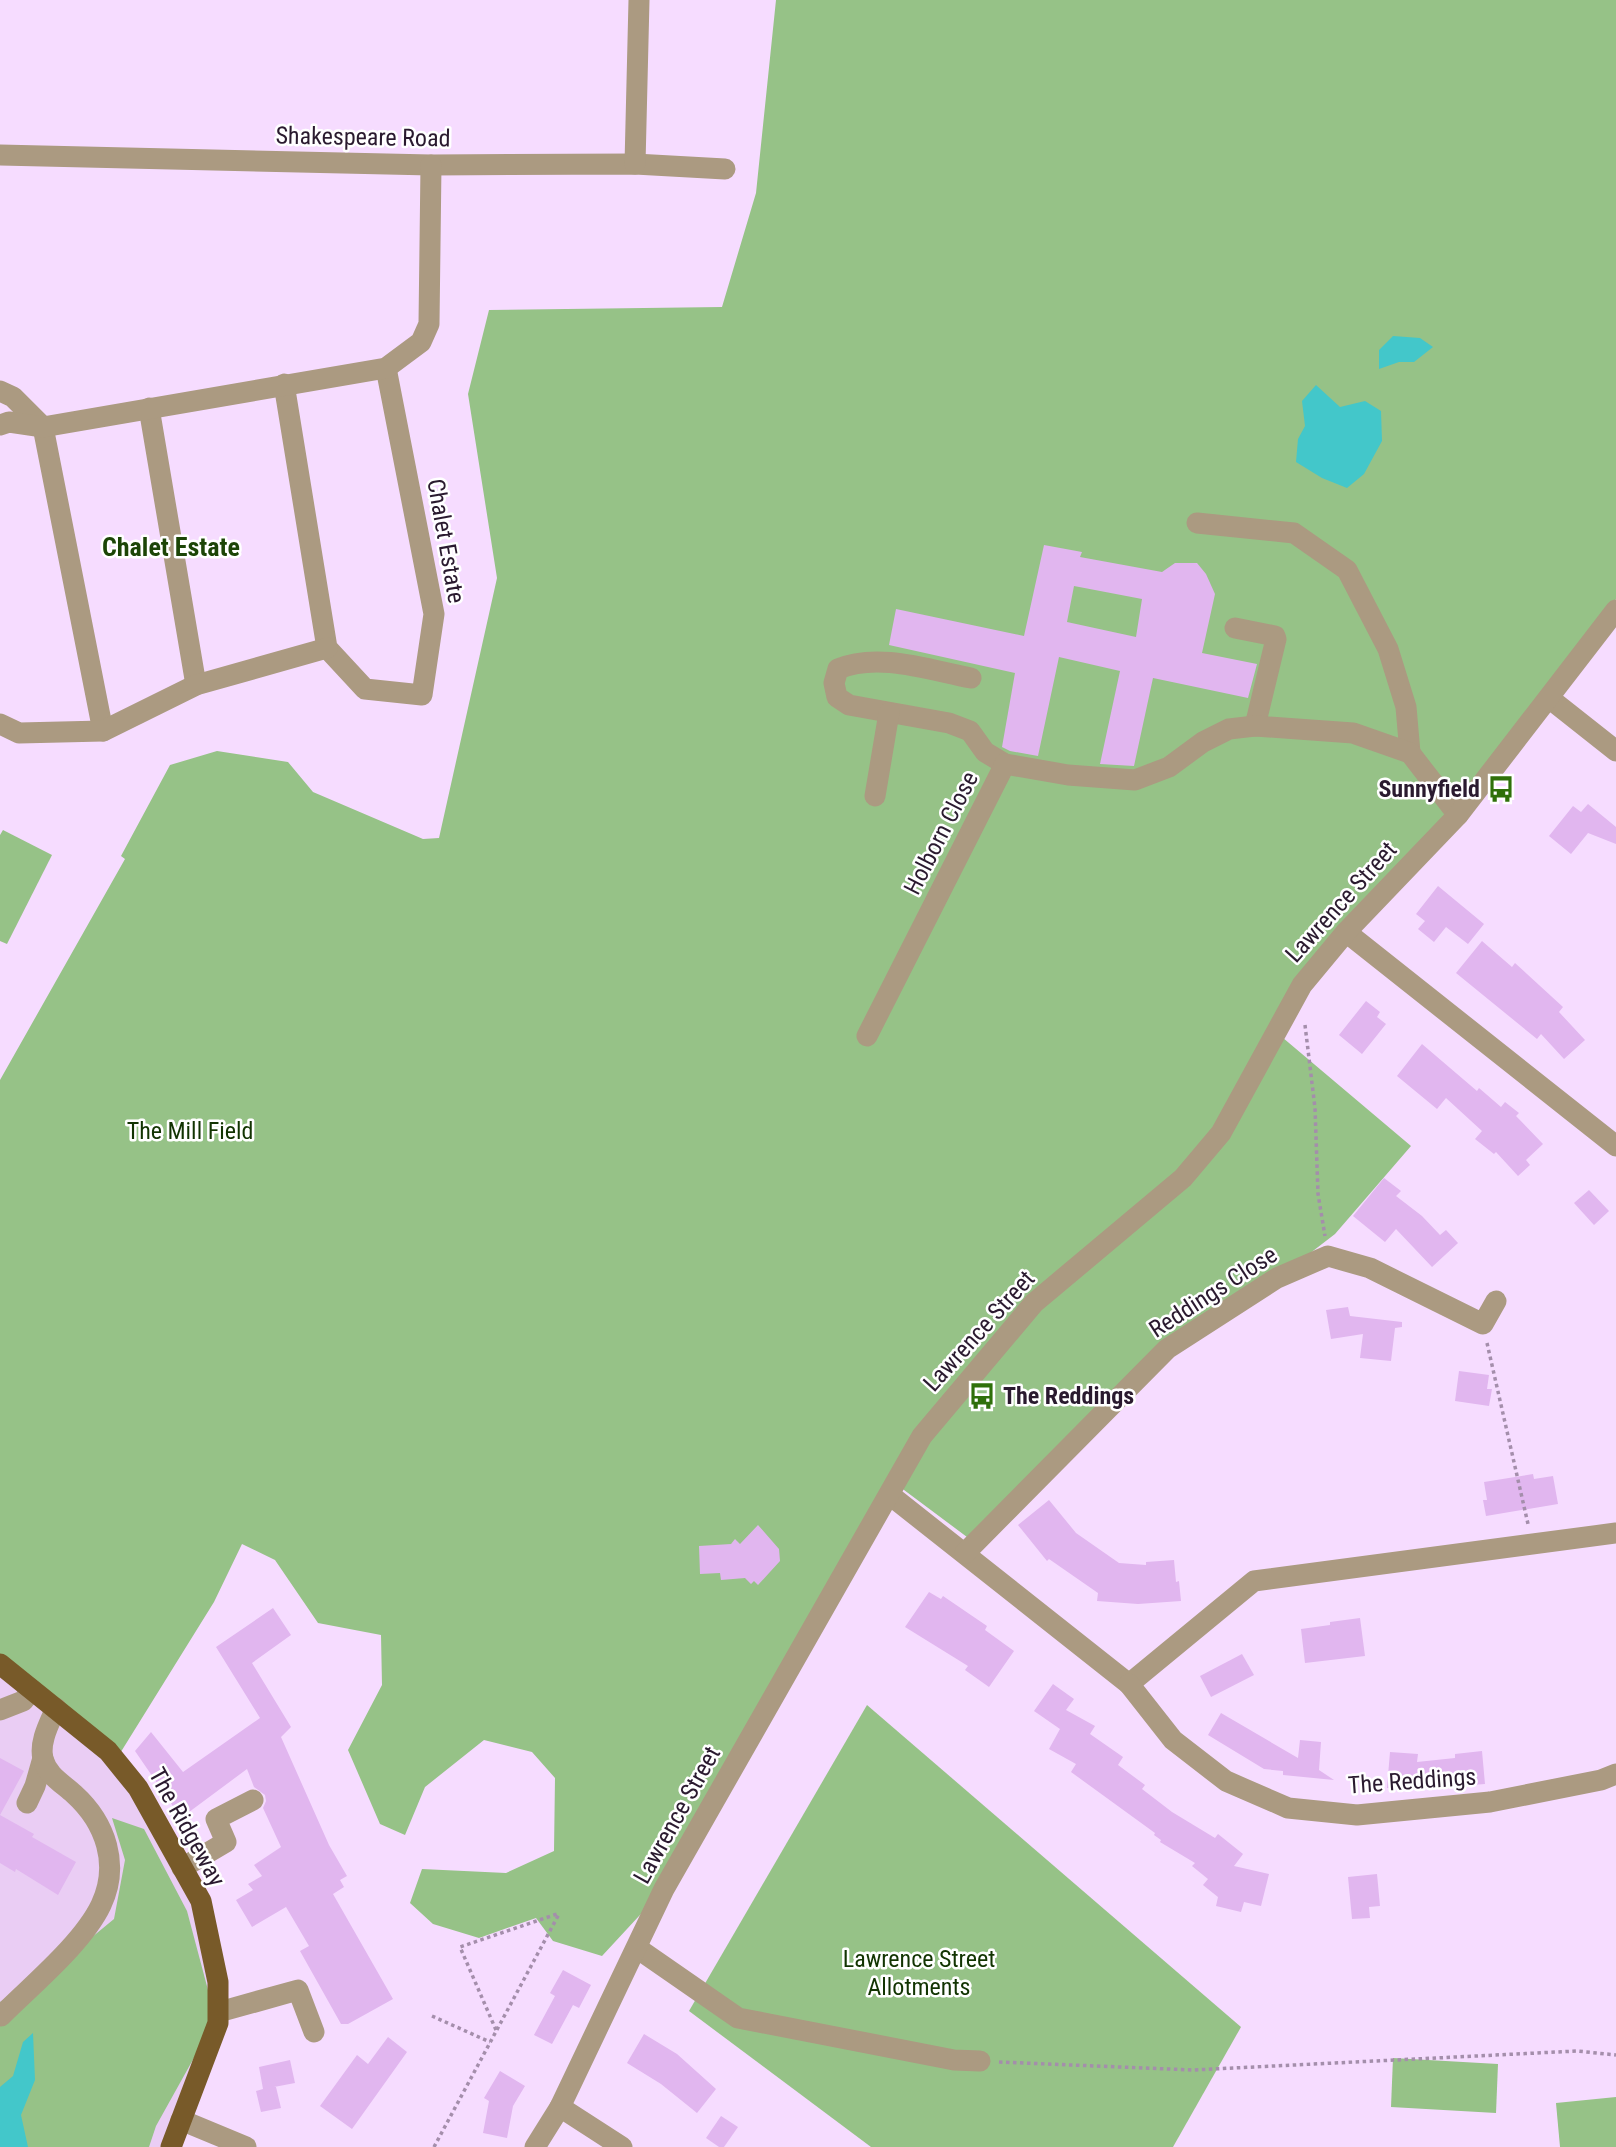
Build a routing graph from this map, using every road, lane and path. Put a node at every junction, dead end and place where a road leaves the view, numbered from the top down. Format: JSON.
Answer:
{"nodes":[{"id":1,"x":639,"y":0,"type":"edge"},
{"id":2,"x":0,"y":155,"type":"edge"},
{"id":3,"x":635,"y":164,"type":"junction"},
{"id":4,"x":431,"y":165,"type":"junction"},
{"id":5,"x":725,"y":169,"type":"dead end"},
{"id":6,"x":386,"y":368,"type":"junction"},
{"id":7,"x":284,"y":384,"type":"junction"},
{"id":8,"x":0,"y":391,"type":"edge"},
{"id":9,"x":149,"y":408,"type":"junction"},
{"id":10,"x":0,"y":425,"type":"edge"},
{"id":11,"x":43,"y":427,"type":"junction"},
{"id":12,"x":1197,"y":523,"type":"dead end"},
{"id":13,"x":1616,"y":610,"type":"edge"},
{"id":14,"x":1235,"y":628,"type":"dead end"},
{"id":15,"x":327,"y":648,"type":"junction"},
{"id":16,"x":971,"y":678,"type":"dead end"},
{"id":17,"x":196,"y":685,"type":"junction"},
{"id":18,"x":1549,"y":698,"type":"junction"},
{"id":19,"x":889,"y":713,"type":"junction"},
{"id":20,"x":0,"y":724,"type":"edge"},
{"id":21,"x":1255,"y":726,"type":"junction"},
{"id":22,"x":103,"y":731,"type":"junction"},
{"id":23,"x":1616,"y":751,"type":"edge"},
{"id":24,"x":1410,"y":753,"type":"junction"},
{"id":25,"x":1005,"y":764,"type":"junction"},
{"id":26,"x":875,"y":796,"type":"dead end"},
{"id":27,"x":1458,"y":814,"type":"junction"},
{"id":28,"x":1346,"y":932,"type":"junction"},
{"id":29,"x":1305,"y":1025,"type":"dead end"},
{"id":30,"x":867,"y":1036,"type":"dead end"},
{"id":31,"x":1616,"y":1146,"type":"edge"},
{"id":32,"x":1328,"y":1256,"type":"junction"},
{"id":33,"x":1496,"y":1301,"type":"dead end"},
{"id":34,"x":1483,"y":1324,"type":"junction"},
{"id":35,"x":890,"y":1495,"type":"junction"},
{"id":36,"x":1616,"y":1533,"type":"edge"},
{"id":37,"x":1532,"y":1544,"type":"junction"},
{"id":38,"x":965,"y":1553,"type":"junction"},
{"id":39,"x":0,"y":1664,"type":"edge"},
{"id":40,"x":1129,"y":1684,"type":"junction"},
{"id":41,"x":32,"y":1690,"type":"junction"},
{"id":42,"x":56,"y":1708,"type":"junction"},
{"id":43,"x":0,"y":1710,"type":"edge"},
{"id":44,"x":43,"y":1758,"type":"junction"},
{"id":45,"x":1616,"y":1774,"type":"edge"},
{"id":46,"x":253,"y":1800,"type":"dead end"},
{"id":47,"x":27,"y":1803,"type":"dead end"},
{"id":48,"x":182,"y":1868,"type":"junction"},
{"id":49,"x":637,"y":1948,"type":"junction"},
{"id":50,"x":219,"y":2011,"type":"junction"},
{"id":51,"x":1,"y":2016,"type":"edge"},
{"id":52,"x":432,"y":2017,"type":"dead end"},
{"id":53,"x":496,"y":2031,"type":"junction"},
{"id":54,"x":314,"y":2032,"type":"dead end"},
{"id":55,"x":490,"y":2042,"type":"junction"},
{"id":56,"x":1616,"y":2054,"type":"edge"},
{"id":57,"x":980,"y":2061,"type":"joint"},
{"id":58,"x":560,"y":2107,"type":"junction"},
{"id":59,"x":181,"y":2120,"type":"junction"},
{"id":60,"x":172,"y":2147,"type":"edge"},
{"id":61,"x":246,"y":2147,"type":"edge"},
{"id":62,"x":434,"y":2147,"type":"edge"},
{"id":63,"x":535,"y":2147,"type":"edge"},
{"id":64,"x":622,"y":2147,"type":"edge"}],
"edges":[{"from":1,"to":3,"type":"street"},
{"from":2,"to":4,"type":"street","name":"Shakespeare Road"},
{"from":3,"to":4,"type":"street","name":"Shakespeare Road"},
{"from":3,"to":5,"type":"street","name":"Shakespeare Road"},
{"from":4,"to":6,"type":"street"},
{"from":6,"to":7,"type":"street"},
{"from":6,"to":15,"type":"street","name":"Chalet Estate"},
{"from":7,"to":9,"type":"street"},
{"from":7,"to":15,"type":"street"},
{"from":8,"to":11,"type":"street"},
{"from":9,"to":11,"type":"street"},
{"from":9,"to":17,"type":"street"},
{"from":10,"to":11,"type":"street"},
{"from":11,"to":22,"type":"street"},
{"from":12,"to":24,"type":"street"},
{"from":13,"to":18,"type":"street","name":"Lawrence Street"},
{"from":14,"to":21,"type":"street"},
{"from":15,"to":17,"type":"street"},
{"from":16,"to":19,"type":"street"},
{"from":17,"to":22,"type":"street"},
{"from":18,"to":23,"type":"street"},
{"from":18,"to":27,"type":"street","name":"Lawrence Street"},
{"from":19,"to":25,"type":"street"},
{"from":19,"to":26,"type":"street"},
{"from":20,"to":22,"type":"street"},
{"from":21,"to":24,"type":"street","name":"Holborn Close"},
{"from":21,"to":25,"type":"street","name":"Holborn Close"},
{"from":24,"to":27,"type":"street"},
{"from":25,"to":30,"type":"street","name":"Holborn Close"},
{"from":27,"to":28,"type":"street","name":"Lawrence Street"},
{"from":28,"to":31,"type":"street"},
{"from":28,"to":35,"type":"street","name":"Lawrence Street"},
{"from":29,"to":32,"type":"path"},
{"from":32,"to":34,"type":"street"},
{"from":32,"to":38,"type":"street","name":"Reddings Close"},
{"from":33,"to":34,"type":"street"},
{"from":34,"to":37,"type":"path"},
{"from":35,"to":38,"type":"street","name":"The Reddings"},
{"from":35,"to":49,"type":"street","name":"Lawrence Street"},
{"from":36,"to":37,"type":"street"},
{"from":37,"to":40,"type":"street"},
{"from":38,"to":40,"type":"street","name":"The Reddings"},
{"from":39,"to":41,"type":"main road","name":"The Ridgeway"},
{"from":40,"to":45,"type":"street","name":"The Reddings"},
{"from":41,"to":42,"type":"main road","name":"The Ridgeway"},
{"from":41,"to":43,"type":"street"},
{"from":42,"to":44,"type":"street"},
{"from":42,"to":48,"type":"main road","name":"The Ridgeway"},
{"from":44,"to":47,"type":"street"},
{"from":44,"to":51,"type":"street"},
{"from":46,"to":48,"type":"street"},
{"from":48,"to":50,"type":"main road","name":"The Ridgeway"},
{"from":49,"to":57,"type":"street"},
{"from":49,"to":58,"type":"street","name":"Lawrence Street"},
{"from":50,"to":54,"type":"street"},
{"from":50,"to":59,"type":"main road","name":"The Ridgeway"},
{"from":52,"to":55,"type":"path"},
{"from":53,"to":53,"type":"path"},
{"from":53,"to":55,"type":"path"},
{"from":55,"to":62,"type":"path"},
{"from":56,"to":57,"type":"path"},
{"from":58,"to":63,"type":"street","name":"Lawrence Street"},
{"from":58,"to":64,"type":"street"},
{"from":59,"to":60,"type":"main road","name":"The Ridgeway"},
{"from":59,"to":61,"type":"street"}]}
